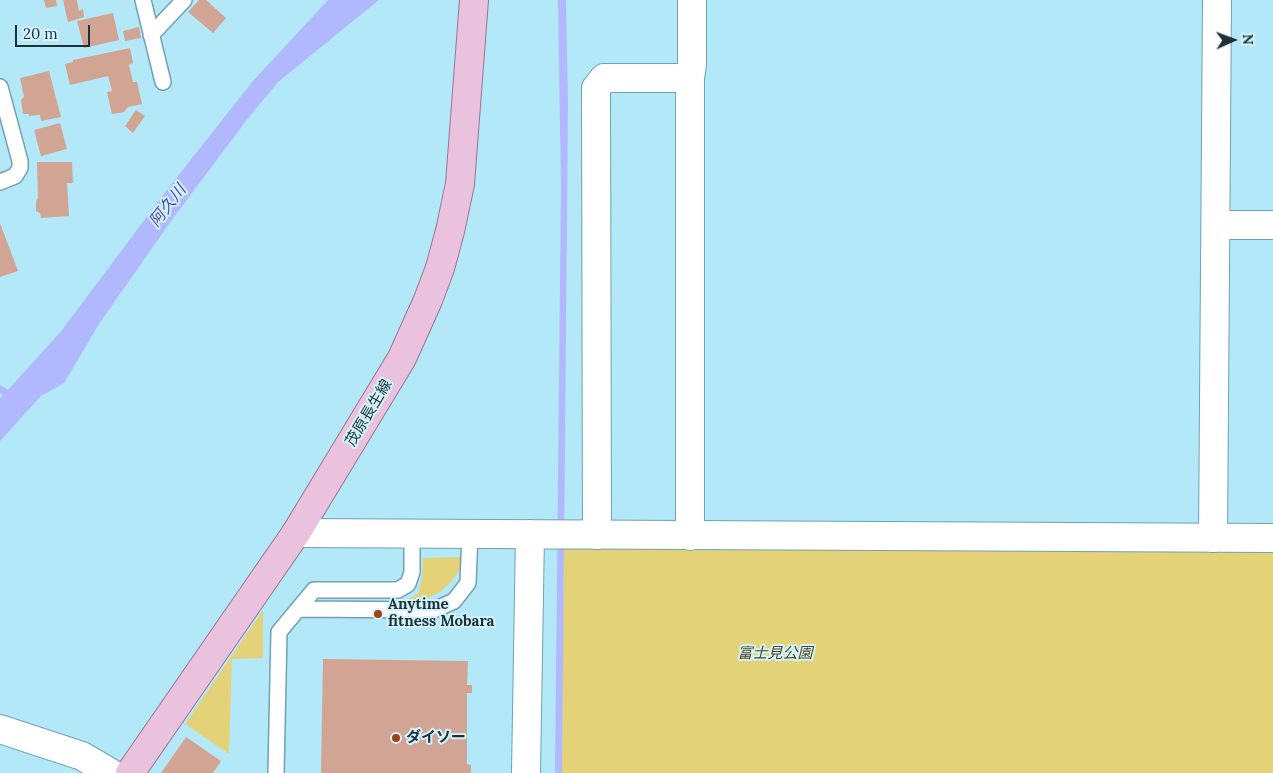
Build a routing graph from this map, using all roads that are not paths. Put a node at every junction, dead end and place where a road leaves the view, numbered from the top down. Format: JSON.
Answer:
{"nodes":[{"id":1,"x":143,"y":0,"type":"edge"},
{"id":2,"x":184,"y":0,"type":"edge"},
{"id":3,"x":474,"y":0,"type":"edge"},
{"id":4,"x":692,"y":0,"type":"edge"},
{"id":5,"x":1217,"y":0,"type":"edge"},
{"id":6,"x":151,"y":35,"type":"junction"},
{"id":7,"x":690,"y":78,"type":"junction"},
{"id":8,"x":164,"y":82,"type":"dead end"},
{"id":9,"x":0,"y":87,"type":"edge"},
{"id":10,"x":0,"y":182,"type":"edge"},
{"id":11,"x":1216,"y":225,"type":"junction"},
{"id":12,"x":1273,"y":225,"type":"edge"},
{"id":13,"x":296,"y":533,"type":"junction"},
{"id":14,"x":412,"y":534,"type":"junction"},
{"id":15,"x":470,"y":534,"type":"junction"},
{"id":16,"x":530,"y":534,"type":"junction"},
{"id":17,"x":597,"y":535,"type":"junction"},
{"id":18,"x":690,"y":536,"type":"junction"},
{"id":19,"x":1213,"y":538,"type":"junction"},
{"id":20,"x":1273,"y":538,"type":"edge"},
{"id":21,"x":298,"y":609,"type":"junction"},
{"id":22,"x":0,"y":728,"type":"edge"},
{"id":23,"x":110,"y":773,"type":"edge"},
{"id":24,"x":130,"y":773,"type":"edge"},
{"id":25,"x":276,"y":773,"type":"edge"},
{"id":26,"x":526,"y":773,"type":"edge"}],
"edges":[{"from":1,"to":6,"type":"lane"},
{"from":2,"to":6,"type":"lane"},
{"from":3,"to":13,"type":"main road","name":"茂原長生線"},
{"from":4,"to":7,"type":"street"},
{"from":5,"to":11,"type":"street"},
{"from":6,"to":8,"type":"lane"},
{"from":7,"to":17,"type":"street"},
{"from":7,"to":18,"type":"street"},
{"from":9,"to":10,"type":"lane"},
{"from":11,"to":12,"type":"street"},
{"from":11,"to":19,"type":"street"},
{"from":13,"to":14,"type":"street"},
{"from":13,"to":24,"type":"main road","name":"茂原長生線"},
{"from":14,"to":15,"type":"street"},
{"from":14,"to":21,"type":"lane"},
{"from":15,"to":16,"type":"street"},
{"from":15,"to":21,"type":"lane"},
{"from":16,"to":17,"type":"street"},
{"from":16,"to":26,"type":"street"},
{"from":17,"to":18,"type":"street"},
{"from":18,"to":19,"type":"street"},
{"from":19,"to":20,"type":"street"},
{"from":21,"to":25,"type":"lane"},
{"from":22,"to":23,"type":"street"}]}
